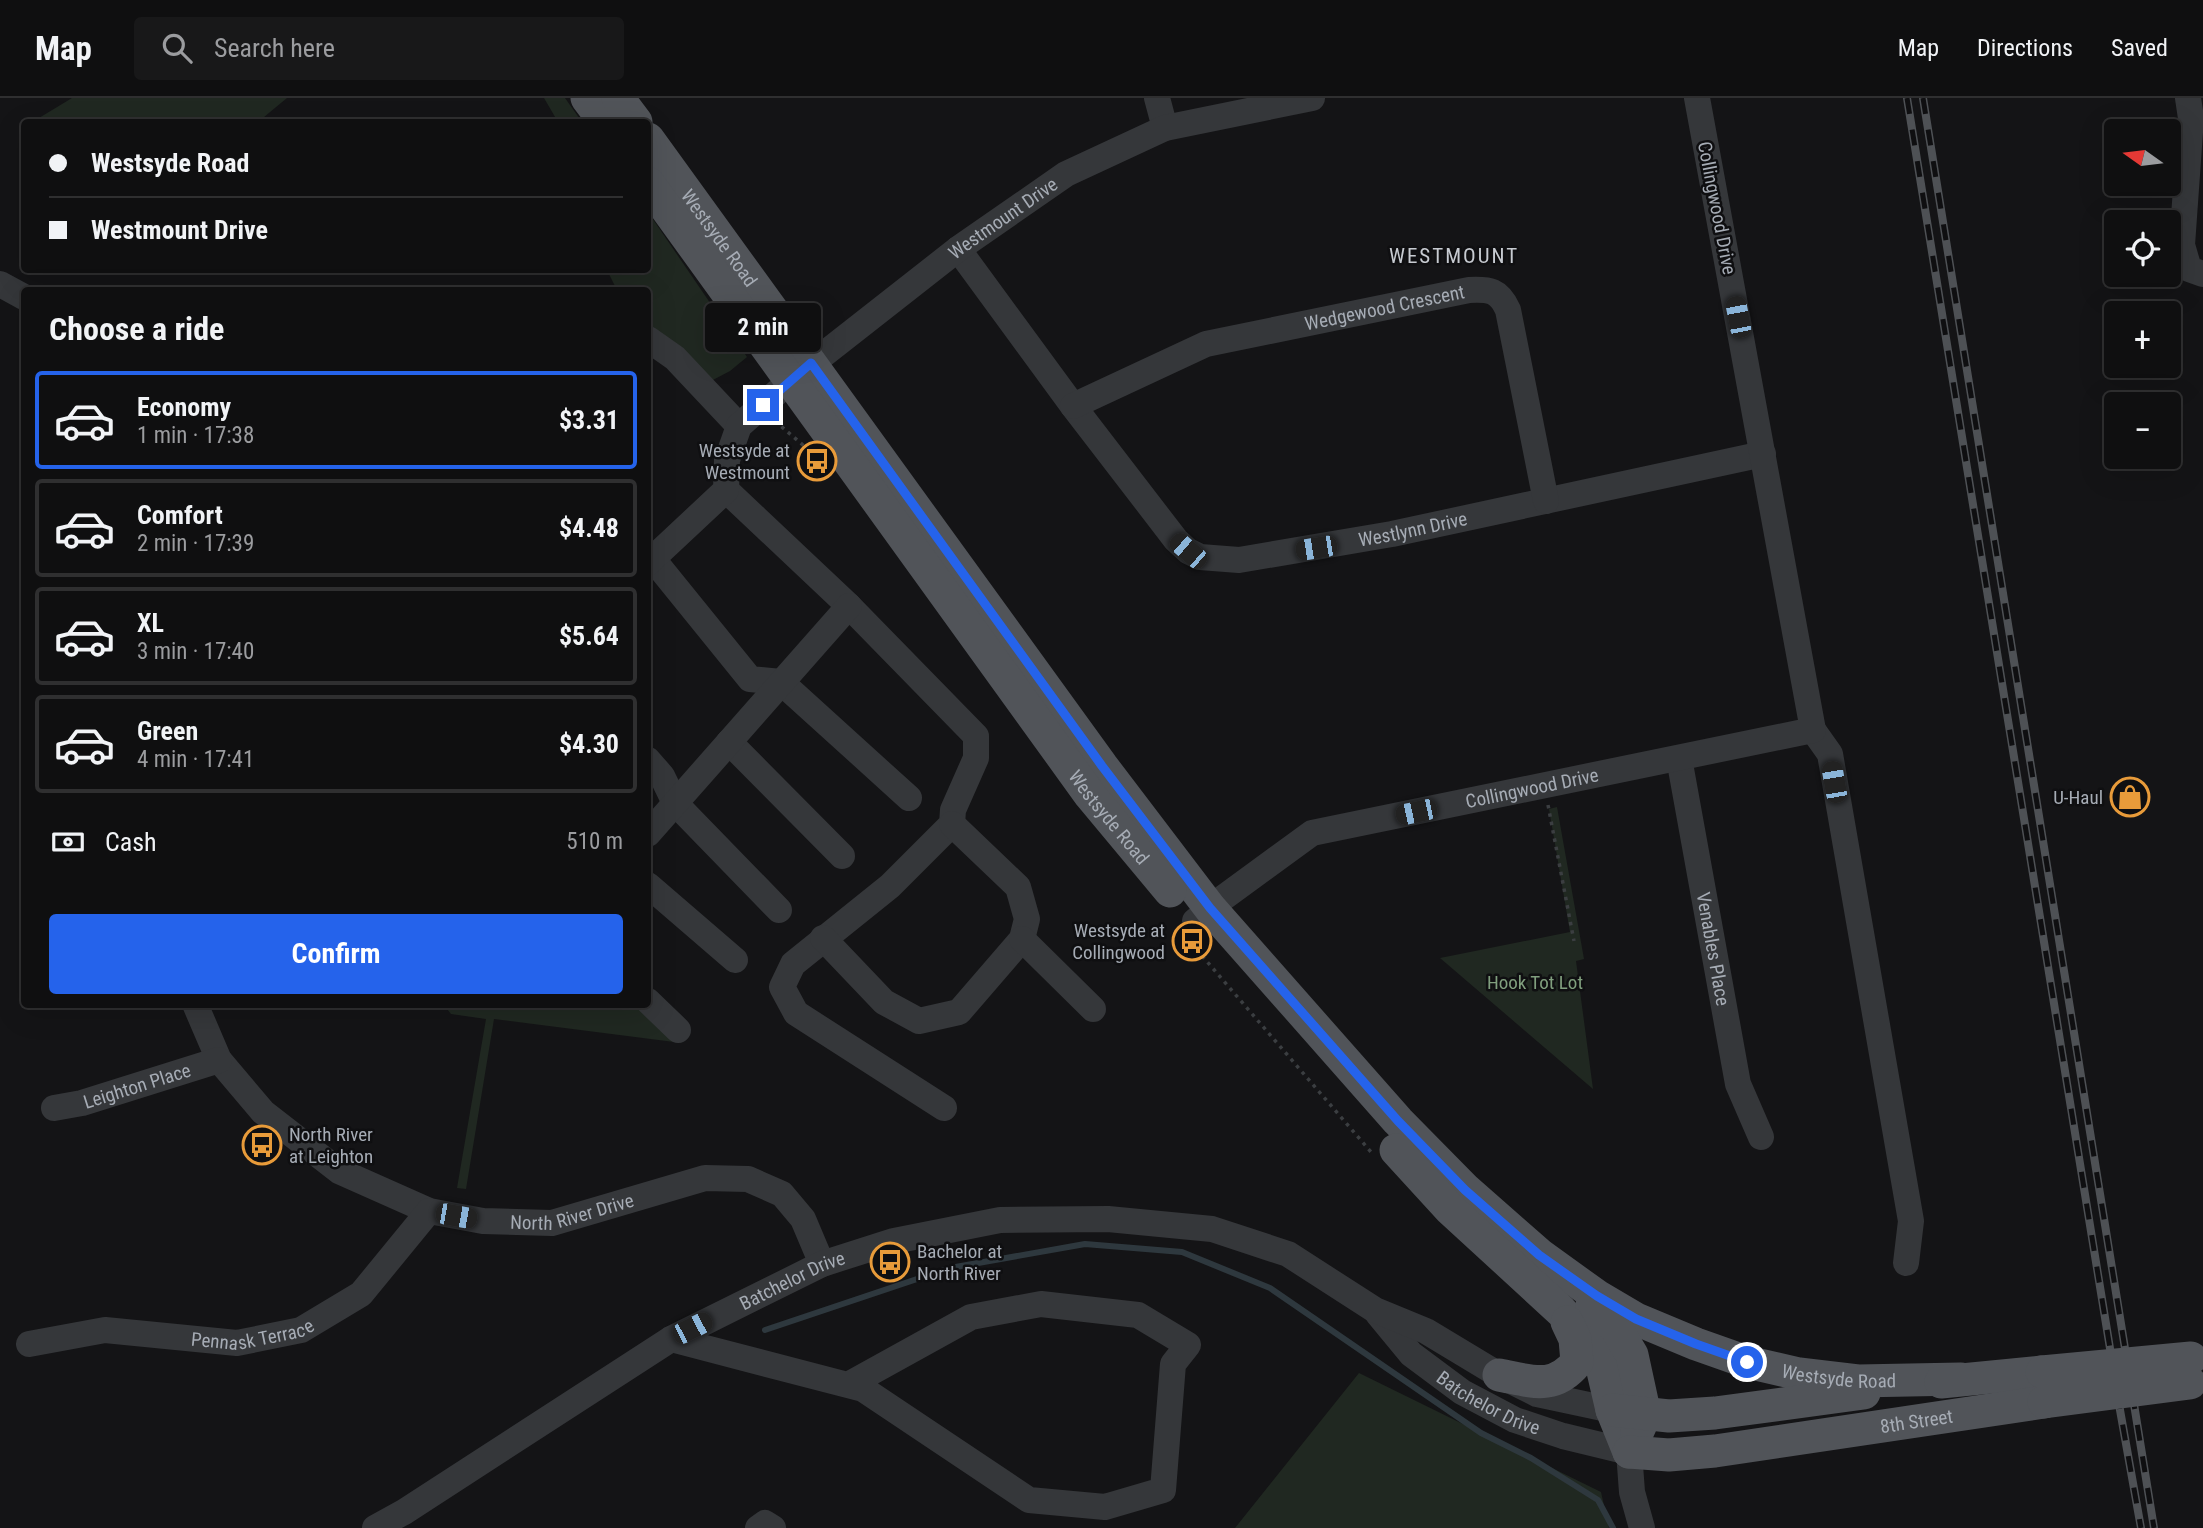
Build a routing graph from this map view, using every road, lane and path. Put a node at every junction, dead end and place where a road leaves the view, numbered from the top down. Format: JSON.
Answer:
{"nodes":[{"id":1,"x":587,"y":98,"type":"edge"},
{"id":2,"x":618,"y":98,"type":"edge"},
{"id":3,"x":1157,"y":98,"type":"edge"},
{"id":4,"x":1312,"y":98,"type":"edge"},
{"id":5,"x":1696,"y":98,"type":"edge"},
{"id":6,"x":2188,"y":98,"type":"edge"},
{"id":7,"x":603,"y":119,"type":"edge"},
{"id":8,"x":634,"y":119,"type":"edge"},
{"id":9,"x":1166,"y":128,"type":"junction"},
{"id":10,"x":651,"y":144,"type":"edge"},
{"id":11,"x":651,"y":187,"type":"edge"},
{"id":12,"x":958,"y":249,"type":"junction"},
{"id":13,"x":2203,"y":274,"type":"edge"},
{"id":14,"x":0,"y":284,"type":"edge"},
{"id":15,"x":21,"y":295,"type":"edge"},
{"id":16,"x":651,"y":341,"type":"edge"},
{"id":17,"x":801,"y":372,"type":"junction"},
{"id":18,"x":1073,"y":406,"type":"junction"},
{"id":19,"x":739,"y":426,"type":"junction"},
{"id":20,"x":1763,"y":454,"type":"junction"},
{"id":21,"x":726,"y":490,"type":"junction"},
{"id":22,"x":1546,"y":501,"type":"junction"},
{"id":23,"x":651,"y":560,"type":"edge"},
{"id":24,"x":651,"y":562,"type":"edge"},
{"id":25,"x":849,"y":606,"type":"junction"},
{"id":26,"x":781,"y":682,"type":"junction"},
{"id":27,"x":1814,"y":730,"type":"junction"},
{"id":28,"x":729,"y":742,"type":"junction"},
{"id":29,"x":1679,"y":758,"type":"junction"},
{"id":30,"x":651,"y":763,"type":"edge"},
{"id":31,"x":1545,"y":785,"type":"junction"},
{"id":32,"x":909,"y":798,"type":"dead end"},
{"id":33,"x":675,"y":803,"type":"junction"},
{"id":34,"x":952,"y":824,"type":"junction"},
{"id":35,"x":651,"y":831,"type":"edge"},
{"id":36,"x":842,"y":856,"type":"dead end"},
{"id":37,"x":651,"y":888,"type":"edge"},
{"id":38,"x":779,"y":910,"type":"dead end"},
{"id":39,"x":1202,"y":914,"type":"junction"},
{"id":40,"x":823,"y":938,"type":"junction"},
{"id":41,"x":1022,"y":939,"type":"junction"},
{"id":42,"x":1574,"y":941,"type":"dead end"},
{"id":43,"x":735,"y":960,"type":"dead end"},
{"id":44,"x":651,"y":1004,"type":"edge"},
{"id":45,"x":197,"y":1008,"type":"edge"},
{"id":46,"x":1093,"y":1009,"type":"dead end"},
{"id":47,"x":678,"y":1030,"type":"dead end"},
{"id":48,"x":219,"y":1060,"type":"junction"},
{"id":49,"x":54,"y":1108,"type":"dead end"},
{"id":50,"x":944,"y":1108,"type":"dead end"},
{"id":51,"x":1761,"y":1137,"type":"dead end"},
{"id":52,"x":429,"y":1211,"type":"junction"},
{"id":53,"x":1539,"y":1255,"type":"junction"},
{"id":54,"x":1906,"y":1263,"type":"dead end"},
{"id":55,"x":822,"y":1264,"type":"junction"},
{"id":56,"x":1375,"y":1310,"type":"junction"},
{"id":57,"x":1561,"y":1311,"type":"junction"},
{"id":58,"x":671,"y":1339,"type":"junction"},
{"id":59,"x":29,"y":1344,"type":"dead end"},
{"id":60,"x":2198,"y":1367,"type":"edge"},
{"id":61,"x":1499,"y":1375,"type":"junction"},
{"id":62,"x":1961,"y":1379,"type":"junction"},
{"id":63,"x":848,"y":1385,"type":"junction"},
{"id":64,"x":2043,"y":1387,"type":"junction"},
{"id":65,"x":1612,"y":1410,"type":"junction"},
{"id":66,"x":1645,"y":1415,"type":"junction"},
{"id":67,"x":1629,"y":1452,"type":"junction"},
{"id":68,"x":409,"y":1520,"type":"edge"},
{"id":69,"x":375,"y":1528,"type":"edge"},
{"id":70,"x":758,"y":1528,"type":"edge"},
{"id":71,"x":773,"y":1528,"type":"edge"},
{"id":72,"x":1642,"y":1528,"type":"edge"}],
"edges":[{"from":1,"to":7,"type":"main road"},
{"from":2,"to":8,"type":"main road"},
{"from":3,"to":9,"type":"street"},
{"from":4,"to":9,"type":"street","name":"Westmount Drive"},
{"from":5,"to":20,"type":"street","name":"Collingwood Drive"},
{"from":6,"to":13,"type":"street"},
{"from":9,"to":12,"type":"street","name":"Westmount Drive"},
{"from":10,"to":17,"type":"main road","name":"Westsyde Road"},
{"from":11,"to":17,"type":"main road","name":"Westsyde Road"},
{"from":12,"to":17,"type":"street","name":"Westmount Drive"},
{"from":12,"to":18,"type":"street","name":"Westlynn Drive"},
{"from":14,"to":15,"type":"street"},
{"from":16,"to":19,"type":"street"},
{"from":17,"to":19,"type":"street","name":"Westmount Drive"},
{"from":17,"to":39,"type":"main road","name":"Westsyde Road"},
{"from":18,"to":22,"type":"street","name":"Westlynn Drive"},
{"from":18,"to":22,"type":"street","name":"Wedgewood Crescent"},
{"from":19,"to":21,"type":"street"},
{"from":20,"to":22,"type":"street","name":"Westlynn Drive"},
{"from":20,"to":27,"type":"street","name":"Collingwood Drive"},
{"from":21,"to":23,"type":"street"},
{"from":21,"to":25,"type":"street"},
{"from":24,"to":26,"type":"street"},
{"from":25,"to":26,"type":"street"},
{"from":25,"to":34,"type":"street"},
{"from":26,"to":28,"type":"street"},
{"from":26,"to":32,"type":"street"},
{"from":27,"to":29,"type":"street","name":"Collingwood Drive"},
{"from":27,"to":54,"type":"street","name":"Collingwood Drive"},
{"from":28,"to":33,"type":"street"},
{"from":28,"to":36,"type":"street"},
{"from":29,"to":31,"type":"street","name":"Collingwood Drive"},
{"from":29,"to":51,"type":"street","name":"Venables Place"},
{"from":30,"to":33,"type":"street"},
{"from":31,"to":39,"type":"street","name":"Collingwood Drive"},
{"from":31,"to":42,"type":"path"},
{"from":33,"to":35,"type":"street"},
{"from":33,"to":38,"type":"street"},
{"from":34,"to":40,"type":"street"},
{"from":34,"to":41,"type":"street"},
{"from":37,"to":43,"type":"street"},
{"from":39,"to":53,"type":"main road","name":"Westsyde Road"},
{"from":39,"to":57,"type":"main road","name":"Westsyde Road"},
{"from":40,"to":41,"type":"street"},
{"from":40,"to":50,"type":"street"},
{"from":41,"to":46,"type":"street"},
{"from":44,"to":47,"type":"street"},
{"from":45,"to":48,"type":"street","name":"North River Drive"},
{"from":48,"to":49,"type":"street","name":"Leighton Place"},
{"from":48,"to":52,"type":"street","name":"North River Drive"},
{"from":52,"to":55,"type":"street","name":"North River Drive"},
{"from":52,"to":59,"type":"street","name":"Pennask Terrace"},
{"from":53,"to":62,"type":"main road","name":"Westsyde Road"},
{"from":53,"to":66,"type":"main road"},
{"from":55,"to":56,"type":"street","name":"Batchelor Drive"},
{"from":55,"to":58,"type":"street","name":"Batchelor Drive"},
{"from":56,"to":61,"type":"street","name":"Batchelor Drive"},
{"from":56,"to":67,"type":"street","name":"Batchelor Drive"},
{"from":57,"to":61,"type":"main road"},
{"from":57,"to":65,"type":"main road","name":"Westsyde Road"},
{"from":58,"to":63,"type":"street"},
{"from":58,"to":68,"type":"street","name":"Batchelor Drive"},
{"from":60,"to":64,"type":"main road","name":"8th Street","bridge":true},
{"from":61,"to":65,"type":"street","name":"Batchelor Drive"},
{"from":62,"to":64,"type":"main road","name":"8th Street"},
{"from":62,"to":66,"type":"main road","name":"8th Street"},
{"from":63,"to":63,"type":"street"},
{"from":64,"to":67,"type":"main road","name":"8th Street"},
{"from":65,"to":66,"type":"main road","name":"Batchelor Drive"},
{"from":65,"to":67,"type":"main road","name":"Westsyde Road"},
{"from":66,"to":67,"type":"main road"},
{"from":67,"to":72,"type":"street"},
{"from":68,"to":69,"type":"street","name":"Batchelor Drive"},
{"from":70,"to":71,"type":"street"}]}
